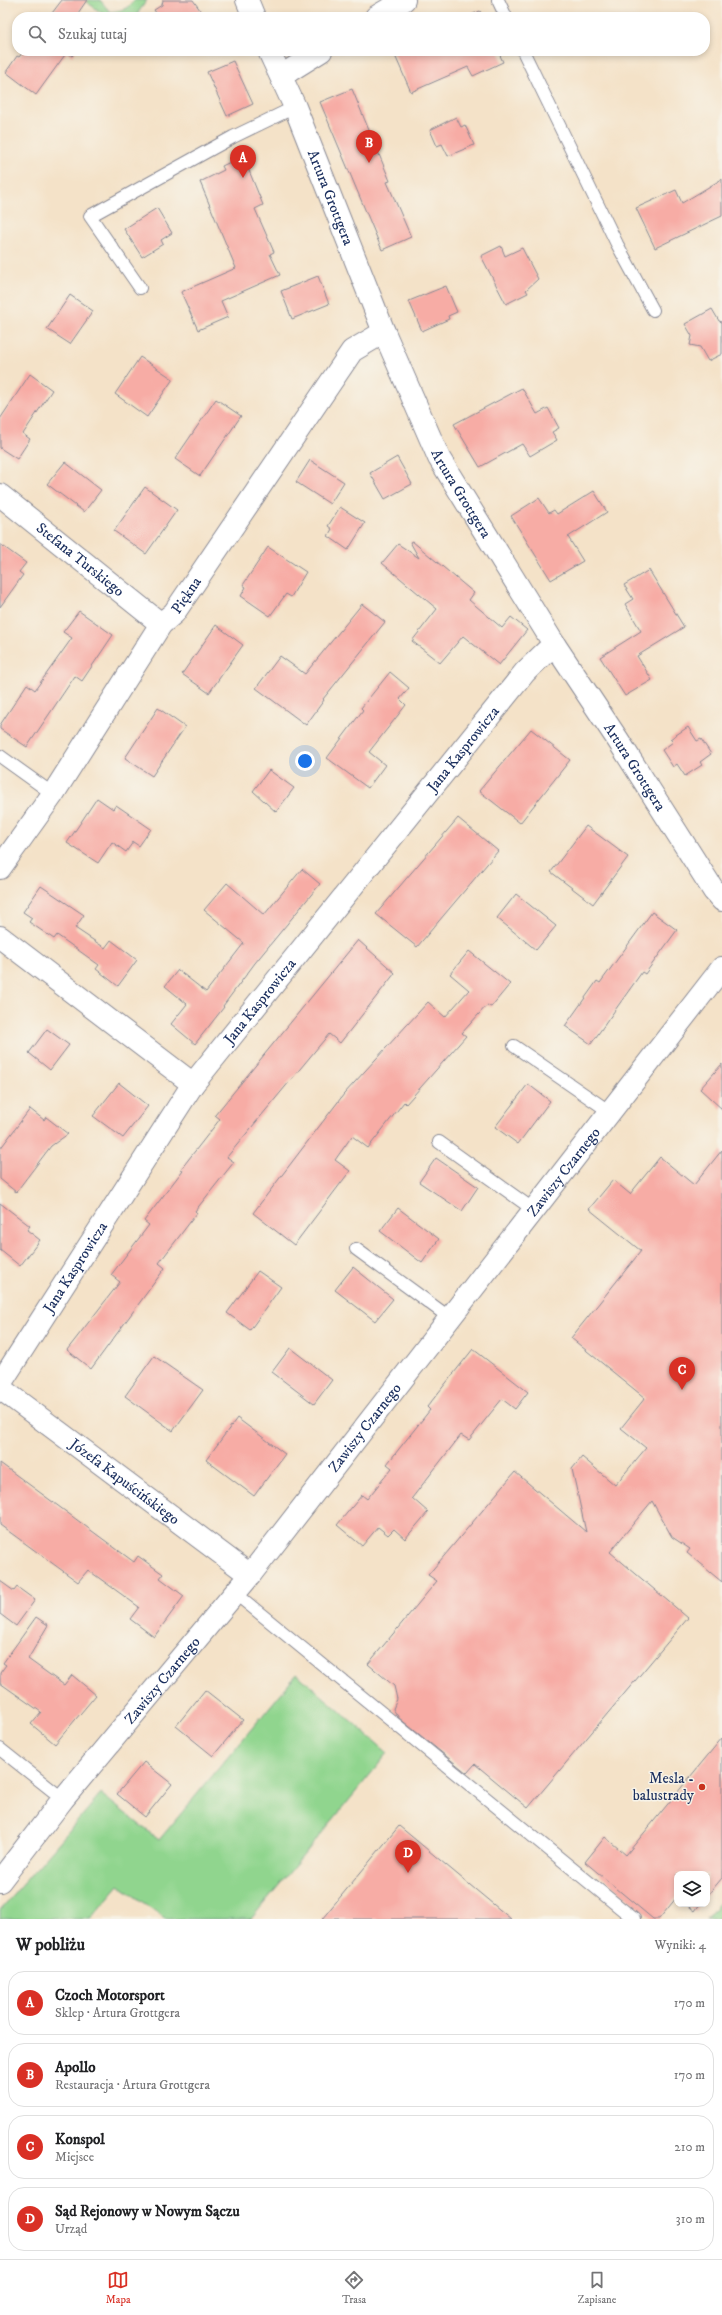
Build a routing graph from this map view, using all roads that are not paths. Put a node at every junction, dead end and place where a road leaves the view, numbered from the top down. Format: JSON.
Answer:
{"nodes":[{"id":1,"x":247,"y":0,"type":"edge"},
{"id":2,"x":404,"y":0,"type":"edge"},
{"id":3,"x":498,"y":0,"type":"edge"},
{"id":4,"x":252,"y":12,"type":"edge"},
{"id":5,"x":384,"y":12,"type":"edge"},
{"id":6,"x":504,"y":12,"type":"edge"},
{"id":7,"x":271,"y":56,"type":"edge"},
{"id":8,"x":313,"y":56,"type":"edge"},
{"id":9,"x":525,"y":56,"type":"edge"},
{"id":10,"x":280,"y":76,"type":"junction"},
{"id":11,"x":295,"y":107,"type":"junction"},
{"id":12,"x":140,"y":288,"type":"dead end"},
{"id":13,"x":653,"y":310,"type":"dead end"},
{"id":14,"x":384,"y":332,"type":"junction"},
{"id":15,"x":0,"y":495,"type":"edge"},
{"id":16,"x":160,"y":624,"type":"junction"},
{"id":17,"x":554,"y":644,"type":"junction"},
{"id":18,"x":0,"y":756,"type":"edge"},
{"id":19,"x":53,"y":794,"type":"junction"},
{"id":20,"x":0,"y":868,"type":"edge"},
{"id":21,"x":722,"y":900,"type":"edge"},
{"id":22,"x":0,"y":937,"type":"edge"},
{"id":23,"x":722,"y":968,"type":"edge"},
{"id":24,"x":514,"y":1046,"type":"dead end"},
{"id":25,"x":193,"y":1084,"type":"junction"},
{"id":26,"x":610,"y":1112,"type":"junction"},
{"id":27,"x":439,"y":1142,"type":"dead end"},
{"id":28,"x":534,"y":1210,"type":"junction"},
{"id":29,"x":356,"y":1249,"type":"dead end"},
{"id":30,"x":450,"y":1318,"type":"junction"},
{"id":31,"x":0,"y":1384,"type":"edge"},
{"id":32,"x":0,"y":1388,"type":"edge"},
{"id":33,"x":250,"y":1575,"type":"junction"},
{"id":34,"x":235,"y":1593,"type":"junction"},
{"id":35,"x":0,"y":1749,"type":"edge"},
{"id":36,"x":63,"y":1799,"type":"junction"},
{"id":37,"x":0,"y":1881,"type":"edge"},
{"id":38,"x":634,"y":1919,"type":"edge"}],
"edges":[{"from":1,"to":4,"type":"street"},
{"from":2,"to":5,"type":"street"},
{"from":3,"to":6,"type":"lane"},
{"from":7,"to":10,"type":"street","name":"Artura Grottgera"},
{"from":8,"to":10,"type":"street"},
{"from":9,"to":13,"type":"lane"},
{"from":10,"to":11,"type":"street","name":"Artura Grottgera"},
{"from":11,"to":12,"type":"lane"},
{"from":11,"to":14,"type":"street","name":"Artura Grottgera"},
{"from":14,"to":16,"type":"street","name":"Piękna"},
{"from":14,"to":17,"type":"street","name":"Artura Grottgera"},
{"from":15,"to":16,"type":"street","name":"Stefana Turskiego"},
{"from":16,"to":19,"type":"street","name":"Piękna"},
{"from":17,"to":21,"type":"street","name":"Artura Grottgera"},
{"from":17,"to":25,"type":"street","name":"Jana Kasprowicza"},
{"from":18,"to":19,"type":"lane"},
{"from":19,"to":20,"type":"street","name":"Piękna"},
{"from":22,"to":25,"type":"street"},
{"from":23,"to":26,"type":"street","name":"Zawiszy Czarnego"},
{"from":24,"to":26,"type":"lane"},
{"from":25,"to":31,"type":"street","name":"Jana Kasprowicza"},
{"from":26,"to":28,"type":"street","name":"Zawiszy Czarnego"},
{"from":27,"to":28,"type":"lane"},
{"from":28,"to":30,"type":"street","name":"Zawiszy Czarnego"},
{"from":29,"to":30,"type":"lane"},
{"from":30,"to":33,"type":"street","name":"Zawiszy Czarnego"},
{"from":32,"to":33,"type":"street","name":"Józefa Kapuścińskiego"},
{"from":33,"to":34,"type":"street","name":"Zawiszy Czarnego"},
{"from":34,"to":36,"type":"street","name":"Zawiszy Czarnego"},
{"from":34,"to":38,"type":"lane"},
{"from":35,"to":36,"type":"lane"},
{"from":36,"to":37,"type":"street","name":"Zawiszy Czarnego"}]}
